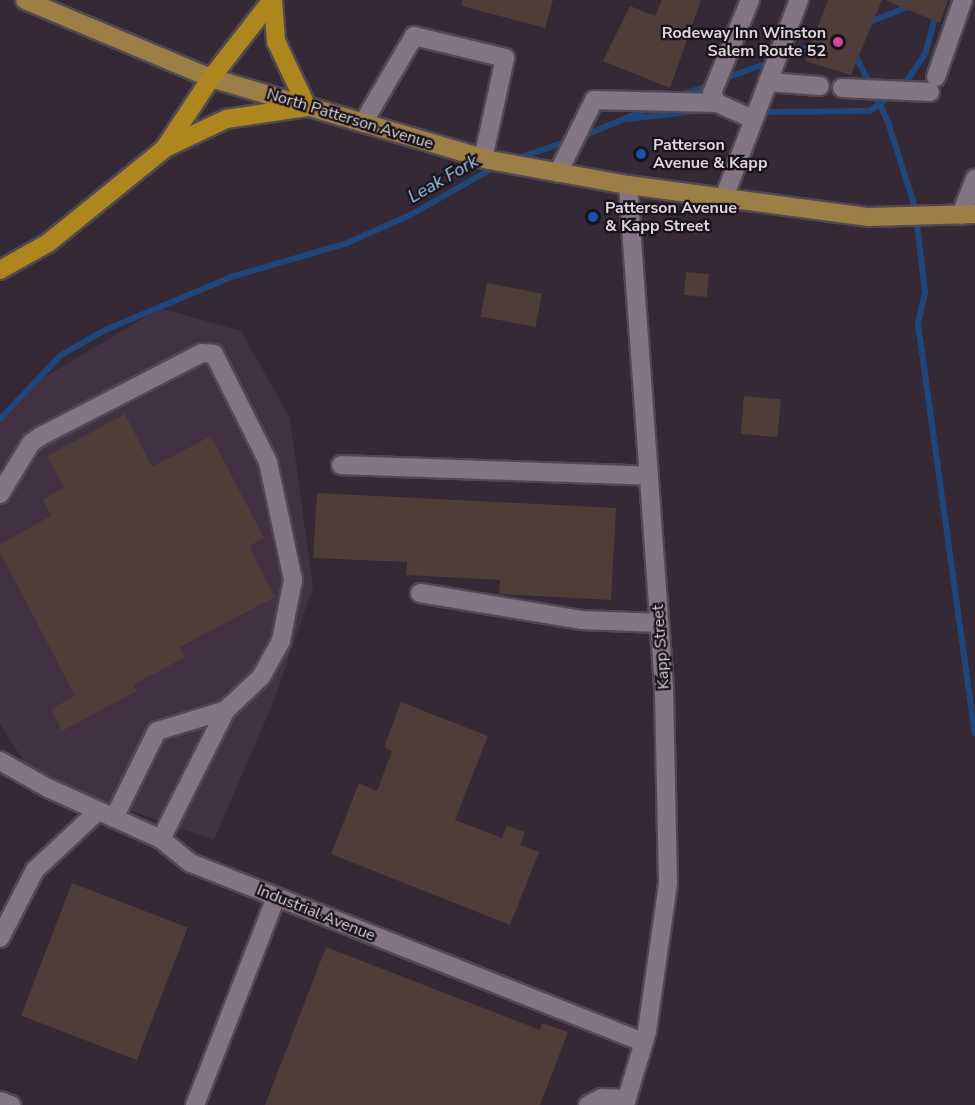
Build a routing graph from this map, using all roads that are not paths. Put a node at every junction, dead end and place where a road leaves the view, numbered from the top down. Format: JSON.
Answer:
{"nodes":[{"id":1,"x":25,"y":0,"type":"edge"},
{"id":2,"x":273,"y":0,"type":"edge"},
{"id":3,"x":750,"y":0,"type":"edge"},
{"id":4,"x":799,"y":0,"type":"edge"},
{"id":5,"x":963,"y":0,"type":"edge"},
{"id":6,"x":211,"y":78,"type":"junction"},
{"id":7,"x":768,"y":82,"type":"junction"},
{"id":8,"x":820,"y":86,"type":"dead end"},
{"id":9,"x":842,"y":88,"type":"dead end"},
{"id":10,"x":717,"y":103,"type":"junction"},
{"id":11,"x":307,"y":106,"type":"junction"},
{"id":12,"x":753,"y":119,"type":"junction"},
{"id":13,"x":363,"y":123,"type":"junction"},
{"id":14,"x":164,"y":149,"type":"junction"},
{"id":15,"x":483,"y":159,"type":"junction"},
{"id":16,"x":558,"y":173,"type":"junction"},
{"id":17,"x":975,"y":179,"type":"edge"},
{"id":18,"x":628,"y":186,"type":"junction"},
{"id":19,"x":724,"y":198,"type":"junction"},
{"id":20,"x":968,"y":215,"type":"edge"},
{"id":21,"x":0,"y":270,"type":"edge"},
{"id":22,"x":341,"y":465,"type":"dead end"},
{"id":23,"x":649,"y":476,"type":"junction"},
{"id":24,"x":0,"y":494,"type":"edge"},
{"id":25,"x":420,"y":593,"type":"dead end"},
{"id":26,"x":659,"y":623,"type":"junction"},
{"id":27,"x":225,"y":710,"type":"junction"},
{"id":28,"x":0,"y":761,"type":"edge"},
{"id":29,"x":106,"y":814,"type":"junction"},
{"id":30,"x":161,"y":839,"type":"junction"},
{"id":31,"x":276,"y":897,"type":"junction"},
{"id":32,"x":0,"y":938,"type":"edge"},
{"id":33,"x":644,"y":1042,"type":"junction"},
{"id":34,"x":0,"y":1101,"type":"edge"},
{"id":35,"x":626,"y":1102,"type":"edge"},
{"id":36,"x":12,"y":1105,"type":"edge"},
{"id":37,"x":195,"y":1105,"type":"edge"},
{"id":38,"x":588,"y":1105,"type":"edge"}],
"edges":[{"from":1,"to":6,"type":"main road","name":"North Patterson Avenue"},
{"from":2,"to":6,"type":"highway"},
{"from":2,"to":11,"type":"highway"},
{"from":3,"to":10,"type":"street"},
{"from":4,"to":7,"type":"street"},
{"from":5,"to":9,"type":"street"},
{"from":6,"to":11,"type":"main road","name":"North Patterson Avenue"},
{"from":6,"to":14,"type":"highway"},
{"from":7,"to":8,"type":"street"},
{"from":7,"to":12,"type":"street"},
{"from":10,"to":12,"type":"street"},
{"from":10,"to":16,"type":"street"},
{"from":11,"to":13,"type":"main road","name":"North Patterson Avenue"},
{"from":11,"to":14,"type":"highway"},
{"from":12,"to":19,"type":"street"},
{"from":13,"to":15,"type":"main road","name":"North Patterson Avenue"},
{"from":13,"to":15,"type":"street"},
{"from":14,"to":21,"type":"highway"},
{"from":15,"to":16,"type":"main road","name":"North Patterson Avenue"},
{"from":16,"to":18,"type":"main road","name":"North Patterson Avenue"},
{"from":17,"to":20,"type":"street"},
{"from":18,"to":19,"type":"main road","name":"North Patterson Avenue"},
{"from":18,"to":23,"type":"street","name":"Kapp Street"},
{"from":19,"to":20,"type":"main road","name":"North Patterson Avenue"},
{"from":22,"to":23,"type":"street"},
{"from":23,"to":26,"type":"street","name":"Kapp Street"},
{"from":24,"to":27,"type":"street"},
{"from":25,"to":26,"type":"street"},
{"from":26,"to":33,"type":"street","name":"Kapp Street"},
{"from":27,"to":29,"type":"street"},
{"from":27,"to":30,"type":"street"},
{"from":28,"to":29,"type":"street","name":"Industrial Avenue"},
{"from":29,"to":30,"type":"street","name":"Industrial Avenue"},
{"from":29,"to":32,"type":"street"},
{"from":30,"to":31,"type":"street","name":"Industrial Avenue"},
{"from":31,"to":33,"type":"street","name":"Industrial Avenue"},
{"from":31,"to":37,"type":"street"},
{"from":33,"to":35,"type":"street","name":"Kapp Street"},
{"from":34,"to":36,"type":"street"},
{"from":35,"to":38,"type":"street"}]}
